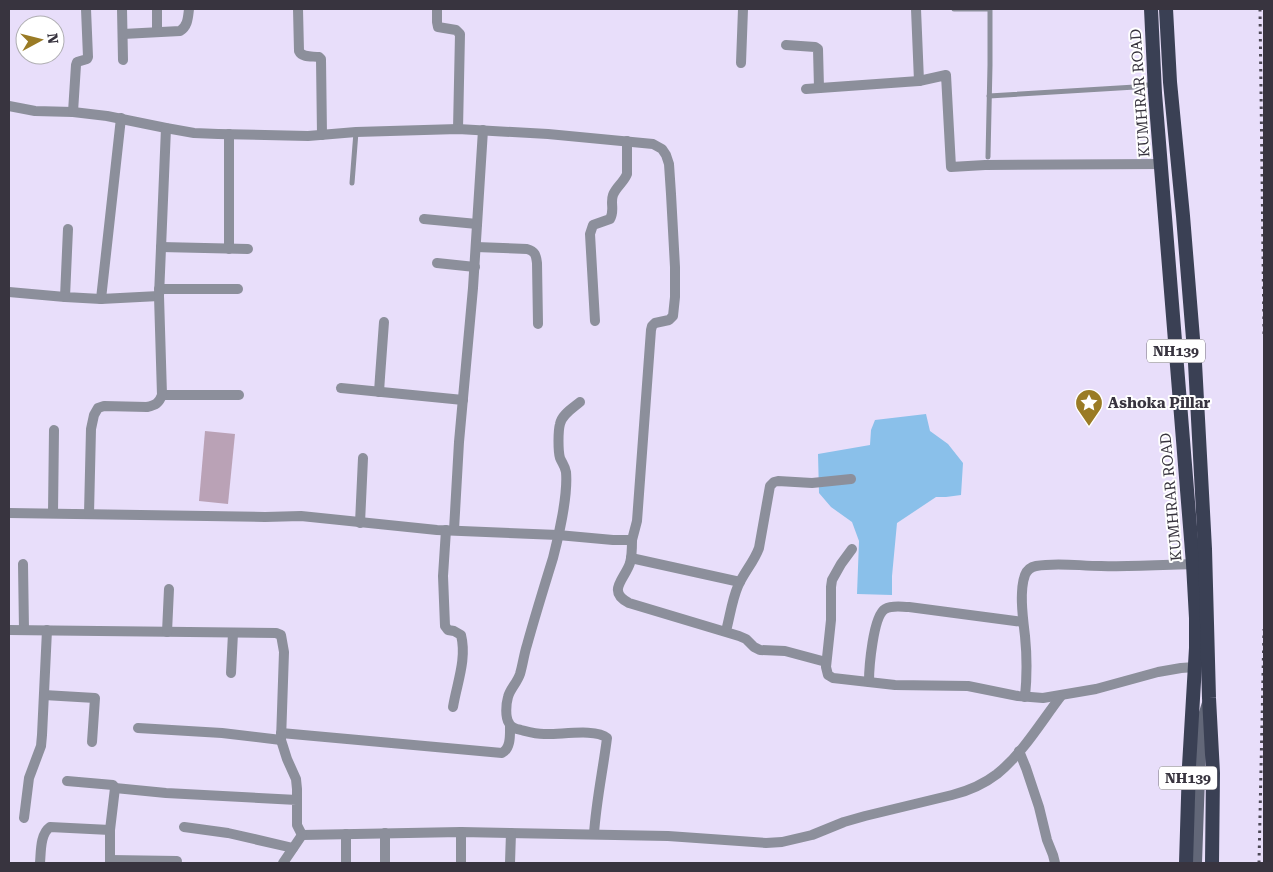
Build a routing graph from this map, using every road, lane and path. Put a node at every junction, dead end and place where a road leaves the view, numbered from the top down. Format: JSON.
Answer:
{"nodes":[{"id":1,"x":86,"y":9,"type":"edge"},
{"id":2,"x":122,"y":9,"type":"edge"},
{"id":3,"x":157,"y":9,"type":"edge"},
{"id":4,"x":189,"y":9,"type":"edge"},
{"id":5,"x":298,"y":9,"type":"edge"},
{"id":6,"x":437,"y":9,"type":"edge"},
{"id":7,"x":743,"y":9,"type":"edge"},
{"id":8,"x":916,"y":9,"type":"edge"},
{"id":9,"x":954,"y":9,"type":"edge"},
{"id":10,"x":1151,"y":9,"type":"edge"},
{"id":11,"x":1166,"y":9,"type":"edge"},
{"id":12,"x":157,"y":32,"type":"junction"},
{"id":13,"x":123,"y":34,"type":"junction"},
{"id":14,"x":786,"y":45,"type":"dead end"},
{"id":15,"x":123,"y":60,"type":"dead end"},
{"id":16,"x":741,"y":63,"type":"dead end"},
{"id":17,"x":919,"y":81,"type":"junction"},
{"id":18,"x":1154,"y":84,"type":"junction"},
{"id":19,"x":819,"y":88,"type":"junction"},
{"id":20,"x":806,"y":89,"type":"dead end"},
{"id":21,"x":989,"y":96,"type":"junction"},
{"id":22,"x":9,"y":106,"type":"edge"},
{"id":23,"x":72,"y":112,"type":"junction"},
{"id":24,"x":121,"y":118,"type":"junction"},
{"id":25,"x":166,"y":128,"type":"junction"},
{"id":26,"x":458,"y":129,"type":"junction"},
{"id":27,"x":483,"y":130,"type":"junction"},
{"id":28,"x":356,"y":132,"type":"junction"},
{"id":29,"x":229,"y":134,"type":"junction"},
{"id":30,"x":322,"y":135,"type":"junction"},
{"id":31,"x":627,"y":141,"type":"junction"},
{"id":32,"x":988,"y":157,"type":"dead end"},
{"id":33,"x":1161,"y":164,"type":"junction"},
{"id":34,"x":352,"y":183,"type":"dead end"},
{"id":35,"x":1183,"y":216,"type":"junction"},
{"id":36,"x":1166,"y":218,"type":"junction"},
{"id":37,"x":424,"y":219,"type":"dead end"},
{"id":38,"x":477,"y":224,"type":"junction"},
{"id":39,"x":68,"y":229,"type":"dead end"},
{"id":40,"x":161,"y":247,"type":"junction"},
{"id":41,"x":476,"y":247,"type":"junction"},
{"id":42,"x":229,"y":249,"type":"junction"},
{"id":43,"x":248,"y":249,"type":"dead end"},
{"id":44,"x":437,"y":263,"type":"dead end"},
{"id":45,"x":475,"y":267,"type":"junction"},
{"id":46,"x":238,"y":289,"type":"dead end"},
{"id":47,"x":9,"y":292,"type":"edge"},
{"id":48,"x":159,"y":292,"type":"junction"},
{"id":49,"x":65,"y":297,"type":"junction"},
{"id":50,"x":101,"y":299,"type":"junction"},
{"id":51,"x":595,"y":321,"type":"dead end"},
{"id":52,"x":384,"y":322,"type":"dead end"},
{"id":53,"x":538,"y":324,"type":"dead end"},
{"id":54,"x":341,"y":388,"type":"dead end"},
{"id":55,"x":379,"y":392,"type":"junction"},
{"id":56,"x":162,"y":395,"type":"junction"},
{"id":57,"x":239,"y":395,"type":"dead end"},
{"id":58,"x":463,"y":400,"type":"junction"},
{"id":59,"x":580,"y":402,"type":"dead end"},
{"id":60,"x":54,"y":430,"type":"dead end"},
{"id":61,"x":363,"y":458,"type":"dead end"},
{"id":62,"x":851,"y":479,"type":"dead end"},
{"id":63,"x":9,"y":513,"type":"edge"},
{"id":64,"x":53,"y":513,"type":"junction"},
{"id":65,"x":89,"y":514,"type":"junction"},
{"id":66,"x":360,"y":522,"type":"junction"},
{"id":67,"x":450,"y":530,"type":"junction"},
{"id":68,"x":558,"y":535,"type":"junction"},
{"id":69,"x":632,"y":540,"type":"junction"},
{"id":70,"x":852,"y":549,"type":"dead end"},
{"id":71,"x":631,"y":558,"type":"junction"},
{"id":72,"x":23,"y":564,"type":"dead end"},
{"id":73,"x":1193,"y":564,"type":"junction"},
{"id":74,"x":740,"y":582,"type":"junction"},
{"id":75,"x":169,"y":589,"type":"dead end"},
{"id":76,"x":1023,"y":622,"type":"junction"},
{"id":77,"x":9,"y":630,"type":"edge"},
{"id":78,"x":24,"y":630,"type":"junction"},
{"id":79,"x":47,"y":630,"type":"junction"},
{"id":80,"x":726,"y":631,"type":"junction"},
{"id":81,"x":167,"y":632,"type":"junction"},
{"id":82,"x":233,"y":633,"type":"junction"},
{"id":83,"x":826,"y":662,"type":"junction"},
{"id":84,"x":1195,"y":666,"type":"junction"},
{"id":85,"x":231,"y":674,"type":"dead end"},
{"id":86,"x":869,"y":682,"type":"junction"},
{"id":87,"x":1192,"y":694,"type":"junction"},
{"id":88,"x":44,"y":695,"type":"junction"},
{"id":89,"x":1061,"y":696,"type":"junction"},
{"id":90,"x":1025,"y":697,"type":"junction"},
{"id":91,"x":1209,"y":698,"type":"junction"},
{"id":92,"x":453,"y":706,"type":"dead end"},
{"id":93,"x":1202,"y":719,"type":"junction"},
{"id":94,"x":510,"y":726,"type":"junction"},
{"id":95,"x":138,"y":728,"type":"dead end"},
{"id":96,"x":281,"y":736,"type":"junction"},
{"id":97,"x":92,"y":742,"type":"dead end"},
{"id":98,"x":1019,"y":751,"type":"junction"},
{"id":99,"x":67,"y":781,"type":"dead end"},
{"id":100,"x":115,"y":788,"type":"junction"},
{"id":101,"x":297,"y":800,"type":"junction"},
{"id":102,"x":24,"y":818,"type":"dead end"},
{"id":103,"x":184,"y":827,"type":"dead end"},
{"id":104,"x":110,"y":830,"type":"junction"},
{"id":105,"x":461,"y":832,"type":"junction"},
{"id":106,"x":385,"y":833,"type":"junction"},
{"id":107,"x":512,"y":833,"type":"junction"},
{"id":108,"x":346,"y":834,"type":"junction"},
{"id":109,"x":594,"y":834,"type":"junction"},
{"id":110,"x":302,"y":835,"type":"junction"},
{"id":111,"x":293,"y":848,"type":"junction"},
{"id":112,"x":178,"y":861,"type":"dead end"},
{"id":113,"x":110,"y":862,"type":"edge"},
{"id":114,"x":40,"y":863,"type":"edge"},
{"id":115,"x":283,"y":863,"type":"edge"},
{"id":116,"x":346,"y":863,"type":"edge"},
{"id":117,"x":385,"y":863,"type":"edge"},
{"id":118,"x":461,"y":863,"type":"edge"},
{"id":119,"x":510,"y":863,"type":"edge"},
{"id":120,"x":1055,"y":863,"type":"edge"},
{"id":121,"x":1186,"y":863,"type":"edge"},
{"id":122,"x":1197,"y":863,"type":"edge"},
{"id":123,"x":1212,"y":863,"type":"edge"}],
"edges":[{"from":1,"to":23,"type":"street"},
{"from":2,"to":13,"type":"street"},
{"from":3,"to":12,"type":"street"},
{"from":4,"to":12,"type":"street"},
{"from":5,"to":30,"type":"street"},
{"from":6,"to":26,"type":"street"},
{"from":7,"to":16,"type":"street"},
{"from":8,"to":17,"type":"street"},
{"from":9,"to":21,"type":"lane"},
{"from":10,"to":18,"type":"highway","name":"KUMHRAR ROAD","number":"NH139"},
{"from":11,"to":35,"type":"highway","name":"KUMHRAR ROAD","number":"NH139"},
{"from":12,"to":13,"type":"street"},
{"from":13,"to":15,"type":"street"},
{"from":14,"to":19,"type":"street"},
{"from":17,"to":19,"type":"street"},
{"from":17,"to":33,"type":"street"},
{"from":18,"to":21,"type":"lane"},
{"from":18,"to":33,"type":"highway","name":"KUMHRAR ROAD","number":"NH139"},
{"from":19,"to":20,"type":"street"},
{"from":21,"to":32,"type":"lane"},
{"from":22,"to":23,"type":"street"},
{"from":23,"to":24,"type":"street"},
{"from":24,"to":25,"type":"street"},
{"from":24,"to":50,"type":"street"},
{"from":25,"to":29,"type":"street"},
{"from":25,"to":40,"type":"street"},
{"from":26,"to":27,"type":"street"},
{"from":26,"to":28,"type":"street"},
{"from":27,"to":31,"type":"street"},
{"from":27,"to":38,"type":"street"},
{"from":28,"to":30,"type":"street"},
{"from":28,"to":34,"type":"lane"},
{"from":29,"to":30,"type":"street"},
{"from":29,"to":42,"type":"street"},
{"from":31,"to":51,"type":"street"},
{"from":31,"to":69,"type":"street"},
{"from":33,"to":36,"type":"highway","name":"KUMHRAR ROAD","number":"NH139"},
{"from":35,"to":36,"type":"highway"},
{"from":35,"to":91,"type":"highway","name":"KUMHRAR ROAD","number":"NH139"},
{"from":36,"to":73,"type":"highway","name":"KUMHRAR ROAD","number":"NH139"},
{"from":37,"to":38,"type":"street"},
{"from":38,"to":41,"type":"street"},
{"from":39,"to":49,"type":"street"},
{"from":40,"to":42,"type":"street"},
{"from":40,"to":48,"type":"street"},
{"from":41,"to":45,"type":"street"},
{"from":41,"to":53,"type":"street"},
{"from":42,"to":43,"type":"street"},
{"from":44,"to":45,"type":"street"},
{"from":45,"to":58,"type":"street"},
{"from":46,"to":48,"type":"street"},
{"from":47,"to":49,"type":"street"},
{"from":48,"to":50,"type":"street"},
{"from":48,"to":56,"type":"street"},
{"from":49,"to":50,"type":"street"},
{"from":52,"to":55,"type":"street"},
{"from":54,"to":55,"type":"street"},
{"from":55,"to":58,"type":"street"},
{"from":56,"to":57,"type":"street"},
{"from":56,"to":65,"type":"street"},
{"from":58,"to":67,"type":"street"},
{"from":59,"to":68,"type":"street"},
{"from":60,"to":64,"type":"street"},
{"from":61,"to":66,"type":"street"},
{"from":62,"to":74,"type":"street"},
{"from":63,"to":64,"type":"street"},
{"from":64,"to":65,"type":"street"},
{"from":65,"to":66,"type":"street"},
{"from":66,"to":67,"type":"street"},
{"from":67,"to":68,"type":"street"},
{"from":67,"to":92,"type":"street"},
{"from":68,"to":69,"type":"street"},
{"from":68,"to":94,"type":"street"},
{"from":69,"to":71,"type":"street"},
{"from":70,"to":83,"type":"street"},
{"from":71,"to":74,"type":"street"},
{"from":71,"to":80,"type":"street"},
{"from":72,"to":78,"type":"street"},
{"from":73,"to":76,"type":"street"},
{"from":73,"to":84,"type":"highway","name":"KUMHRAR ROAD","number":"NH139"},
{"from":74,"to":80,"type":"street"},
{"from":75,"to":81,"type":"street"},
{"from":76,"to":86,"type":"street"},
{"from":76,"to":90,"type":"street"},
{"from":77,"to":78,"type":"street"},
{"from":78,"to":79,"type":"street"},
{"from":79,"to":81,"type":"street"},
{"from":79,"to":88,"type":"street"},
{"from":80,"to":83,"type":"street"},
{"from":81,"to":82,"type":"street"},
{"from":82,"to":85,"type":"street"},
{"from":82,"to":96,"type":"street"},
{"from":83,"to":86,"type":"street"},
{"from":84,"to":87,"type":"highway","name":"KUMHRAR ROAD","number":"NH139"},
{"from":84,"to":89,"type":"street"},
{"from":86,"to":90,"type":"street"},
{"from":87,"to":93,"type":"main road"},
{"from":87,"to":121,"type":"highway","name":"KUMHRAR ROAD","number":"NH139"},
{"from":88,"to":97,"type":"street"},
{"from":88,"to":102,"type":"street"},
{"from":89,"to":90,"type":"street"},
{"from":89,"to":98,"type":"street"},
{"from":91,"to":93,"type":"main road"},
{"from":91,"to":123,"type":"highway","number":"NH139"},
{"from":93,"to":122,"type":"main road"},
{"from":94,"to":96,"type":"street"},
{"from":94,"to":109,"type":"street"},
{"from":95,"to":96,"type":"street"},
{"from":96,"to":101,"type":"street"},
{"from":98,"to":109,"type":"street"},
{"from":98,"to":120,"type":"street"},
{"from":99,"to":100,"type":"street"},
{"from":100,"to":101,"type":"street"},
{"from":100,"to":104,"type":"street"},
{"from":101,"to":110,"type":"street"},
{"from":103,"to":111,"type":"street"},
{"from":104,"to":113,"type":"street"},
{"from":104,"to":114,"type":"street"},
{"from":105,"to":106,"type":"street"},
{"from":105,"to":107,"type":"street"},
{"from":105,"to":118,"type":"street"},
{"from":106,"to":108,"type":"street"},
{"from":106,"to":117,"type":"street"},
{"from":107,"to":109,"type":"street"},
{"from":107,"to":119,"type":"street"},
{"from":108,"to":110,"type":"street"},
{"from":108,"to":116,"type":"street"},
{"from":110,"to":111,"type":"street"},
{"from":111,"to":115,"type":"street"},
{"from":112,"to":113,"type":"street"}]}
